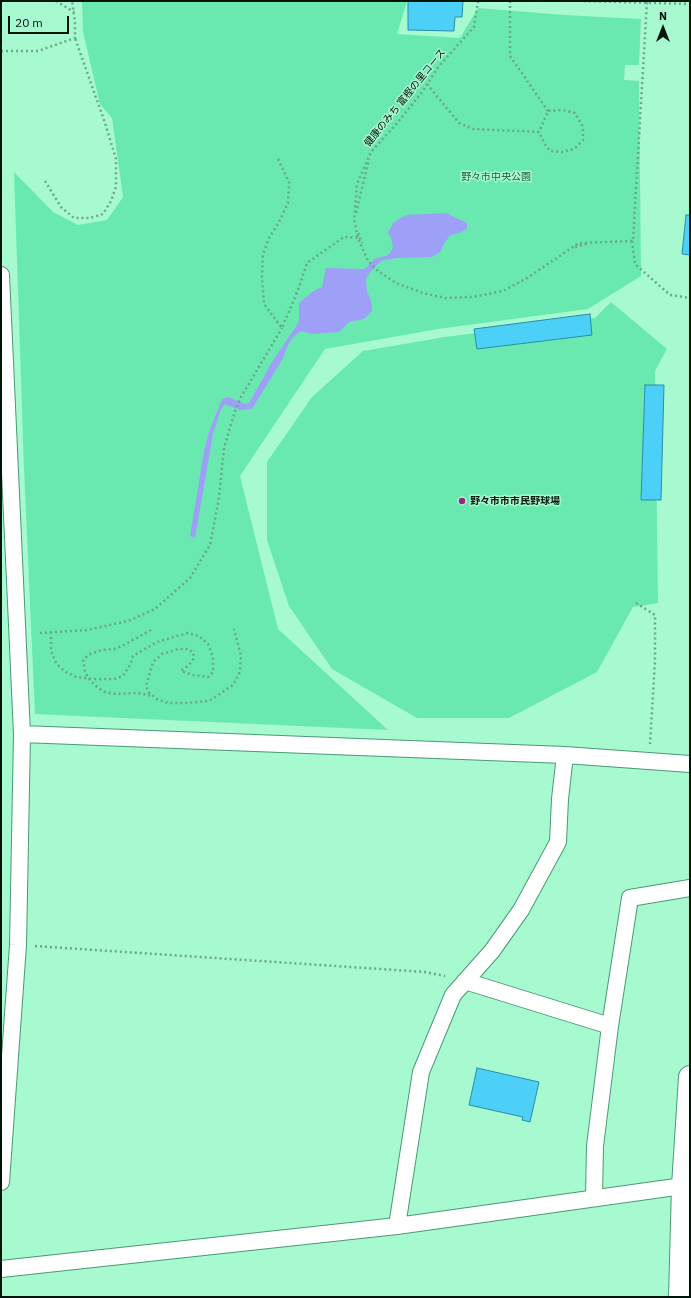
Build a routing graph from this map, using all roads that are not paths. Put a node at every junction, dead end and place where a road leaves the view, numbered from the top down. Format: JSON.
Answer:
{"nodes":[{"id":1,"x":1,"y":275,"type":"edge"},
{"id":2,"x":22,"y":734,"type":"junction"},
{"id":3,"x":565,"y":755,"type":"junction"},
{"id":4,"x":690,"y":764,"type":"edge"},
{"id":5,"x":690,"y":888,"type":"edge"},
{"id":6,"x":465,"y":981,"type":"junction"},
{"id":7,"x":610,"y":1026,"type":"junction"},
{"id":8,"x":690,"y":1077,"type":"edge"},
{"id":9,"x":1,"y":1182,"type":"edge"},
{"id":10,"x":687,"y":1185,"type":"edge"},
{"id":11,"x":594,"y":1198,"type":"junction"},
{"id":12,"x":398,"y":1226,"type":"junction"},
{"id":13,"x":1,"y":1269,"type":"edge"},
{"id":14,"x":680,"y":1297,"type":"edge"}],
"edges":[{"from":1,"to":2,"type":"street"},
{"from":2,"to":3,"type":"street"},
{"from":2,"to":9,"type":"street"},
{"from":3,"to":4,"type":"street"},
{"from":3,"to":6,"type":"street"},
{"from":5,"to":7,"type":"street"},
{"from":6,"to":7,"type":"street"},
{"from":6,"to":12,"type":"street"},
{"from":7,"to":11,"type":"street"},
{"from":8,"to":10,"type":"street"},
{"from":10,"to":11,"type":"street"},
{"from":10,"to":14,"type":"street"},
{"from":11,"to":12,"type":"street"},
{"from":12,"to":13,"type":"street"}]}
